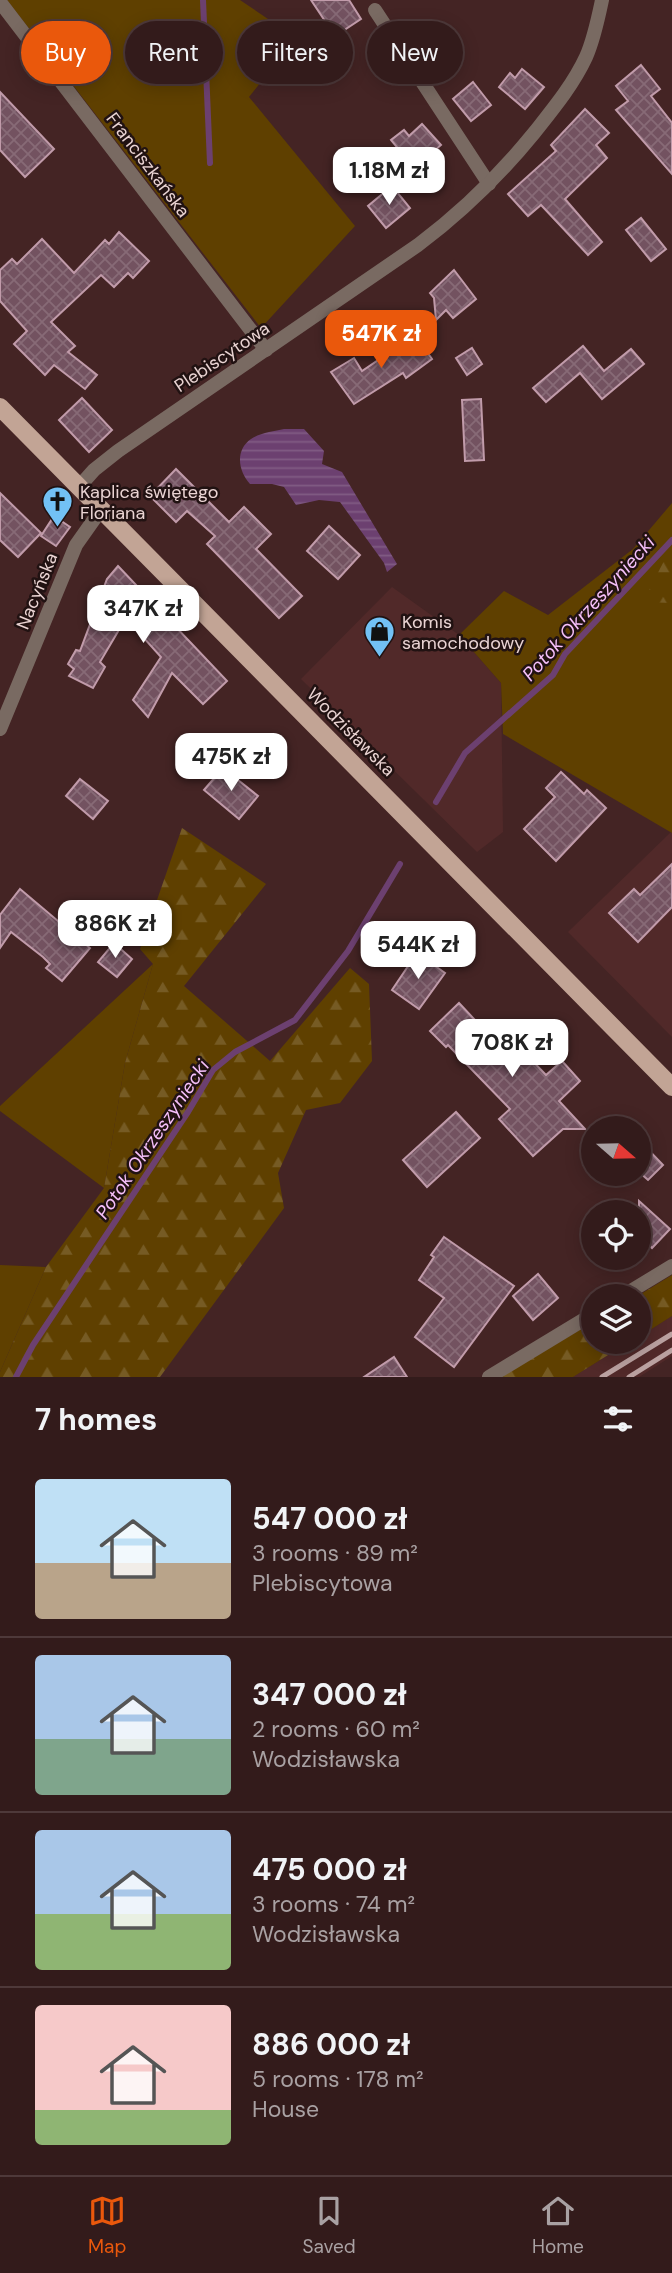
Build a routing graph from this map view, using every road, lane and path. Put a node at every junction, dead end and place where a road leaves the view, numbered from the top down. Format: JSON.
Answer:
{"nodes":[{"id":1,"x":602,"y":0,"type":"edge"},
{"id":2,"x":0,"y":2,"type":"edge"},
{"id":3,"x":375,"y":10,"type":"dead end"},
{"id":4,"x":489,"y":184,"type":"junction"},
{"id":5,"x":266,"y":350,"type":"junction"},
{"id":6,"x":0,"y":407,"type":"edge"},
{"id":7,"x":78,"y":488,"type":"junction"},
{"id":8,"x":100,"y":511,"type":"junction"},
{"id":9,"x":0,"y":729,"type":"edge"},
{"id":10,"x":672,"y":1087,"type":"edge"},
{"id":11,"x":672,"y":1266,"type":"edge"},
{"id":12,"x":642,"y":1284,"type":"edge"},
{"id":13,"x":581,"y":1321,"type":"edge"},
{"id":14,"x":489,"y":1377,"type":"edge"}],
"edges":[{"from":1,"to":4,"type":"street","name":"Plebiscytowa"},
{"from":2,"to":5,"type":"street","name":"Franciszkańska"},
{"from":3,"to":4,"type":"street"},
{"from":4,"to":5,"type":"street","name":"Plebiscytowa"},
{"from":5,"to":7,"type":"street","name":"Plebiscytowa"},
{"from":6,"to":7,"type":"main road","name":"Wodzisławska"},
{"from":7,"to":8,"type":"main road","name":"Wodzisławska"},
{"from":8,"to":9,"type":"street","name":"Nacyńska"},
{"from":8,"to":10,"type":"main road","name":"Wodzisławska"},
{"from":11,"to":12,"type":"street"},
{"from":13,"to":14,"type":"street"}]}
